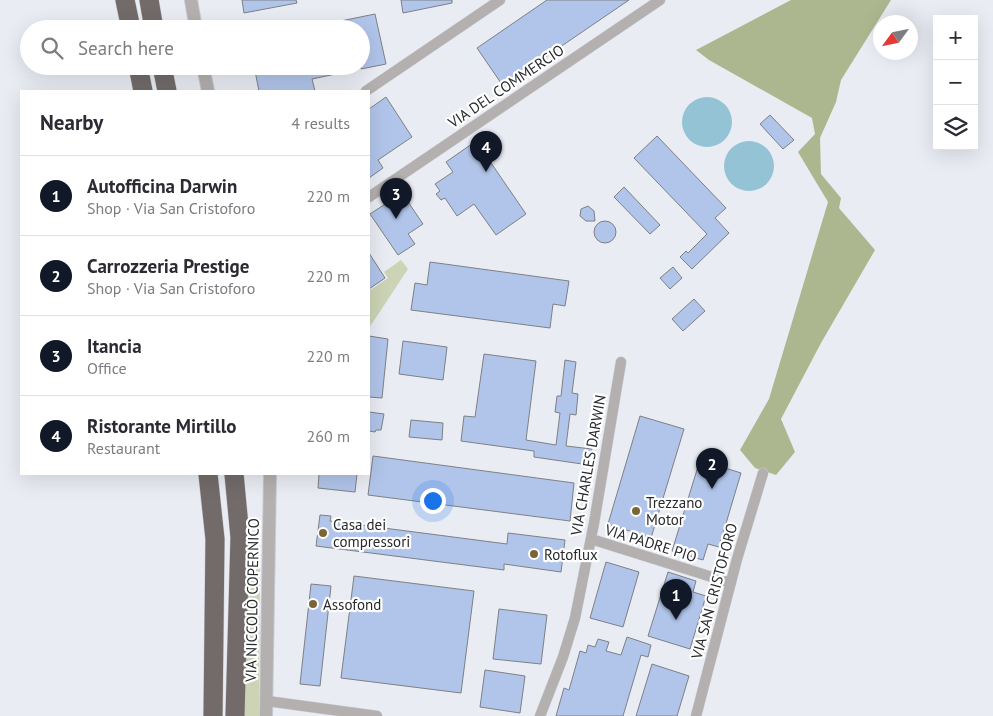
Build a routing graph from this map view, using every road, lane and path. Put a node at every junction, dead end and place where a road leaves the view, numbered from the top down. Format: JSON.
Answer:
{"nodes":[{"id":1,"x":126,"y":0,"type":"edge"},
{"id":2,"x":149,"y":0,"type":"edge"},
{"id":3,"x":191,"y":0,"type":"edge"},
{"id":4,"x":500,"y":0,"type":"edge"},
{"id":5,"x":660,"y":0,"type":"edge"},
{"id":6,"x":129,"y":20,"type":"edge"},
{"id":7,"x":152,"y":20,"type":"edge"},
{"id":8,"x":194,"y":20,"type":"edge"},
{"id":9,"x":139,"y":75,"type":"edge"},
{"id":10,"x":163,"y":75,"type":"edge"},
{"id":11,"x":205,"y":75,"type":"edge"},
{"id":12,"x":142,"y":90,"type":"edge"},
{"id":13,"x":166,"y":90,"type":"edge"},
{"id":14,"x":208,"y":90,"type":"edge"},
{"id":15,"x":367,"y":90,"type":"edge"},
{"id":16,"x":370,"y":196,"type":"edge"},
{"id":17,"x":622,"y":362,"type":"dead end"},
{"id":18,"x":763,"y":473,"type":"dead end"},
{"id":19,"x":208,"y":475,"type":"edge"},
{"id":20,"x":234,"y":475,"type":"edge"},
{"id":21,"x":270,"y":479,"type":"edge"},
{"id":22,"x":591,"y":540,"type":"junction"},
{"id":23,"x":732,"y":583,"type":"junction"},
{"id":24,"x":267,"y":701,"type":"junction"},
{"id":25,"x":213,"y":716,"type":"edge"},
{"id":26,"x":235,"y":716,"type":"edge"},
{"id":27,"x":266,"y":716,"type":"edge"},
{"id":28,"x":377,"y":716,"type":"edge"},
{"id":29,"x":540,"y":716,"type":"edge"},
{"id":30,"x":696,"y":716,"type":"edge"}],
"edges":[{"from":1,"to":6,"type":"highway"},
{"from":2,"to":7,"type":"highway"},
{"from":3,"to":8,"type":"street"},
{"from":4,"to":15,"type":"street"},
{"from":5,"to":16,"type":"street","name":"VIA DEL COMMERCIO"},
{"from":9,"to":12,"type":"highway"},
{"from":10,"to":13,"type":"highway"},
{"from":11,"to":14,"type":"street"},
{"from":17,"to":22,"type":"street","name":"VIA CHARLES DARWIN"},
{"from":18,"to":23,"type":"street","name":"VIA SAN CRISTOFORO"},
{"from":19,"to":25,"type":"highway"},
{"from":20,"to":26,"type":"highway"},
{"from":21,"to":24,"type":"street","name":"VIA NICCOLÒ COPERNICO"},
{"from":22,"to":23,"type":"street","name":"VIA PADRE PIO"},
{"from":22,"to":29,"type":"street","name":"VIA CHARLES DARWIN"},
{"from":23,"to":30,"type":"street","name":"VIA SAN CRISTOFORO"},
{"from":24,"to":27,"type":"street","name":"VIA NICCOLÒ COPERNICO"},
{"from":24,"to":28,"type":"street"}]}
